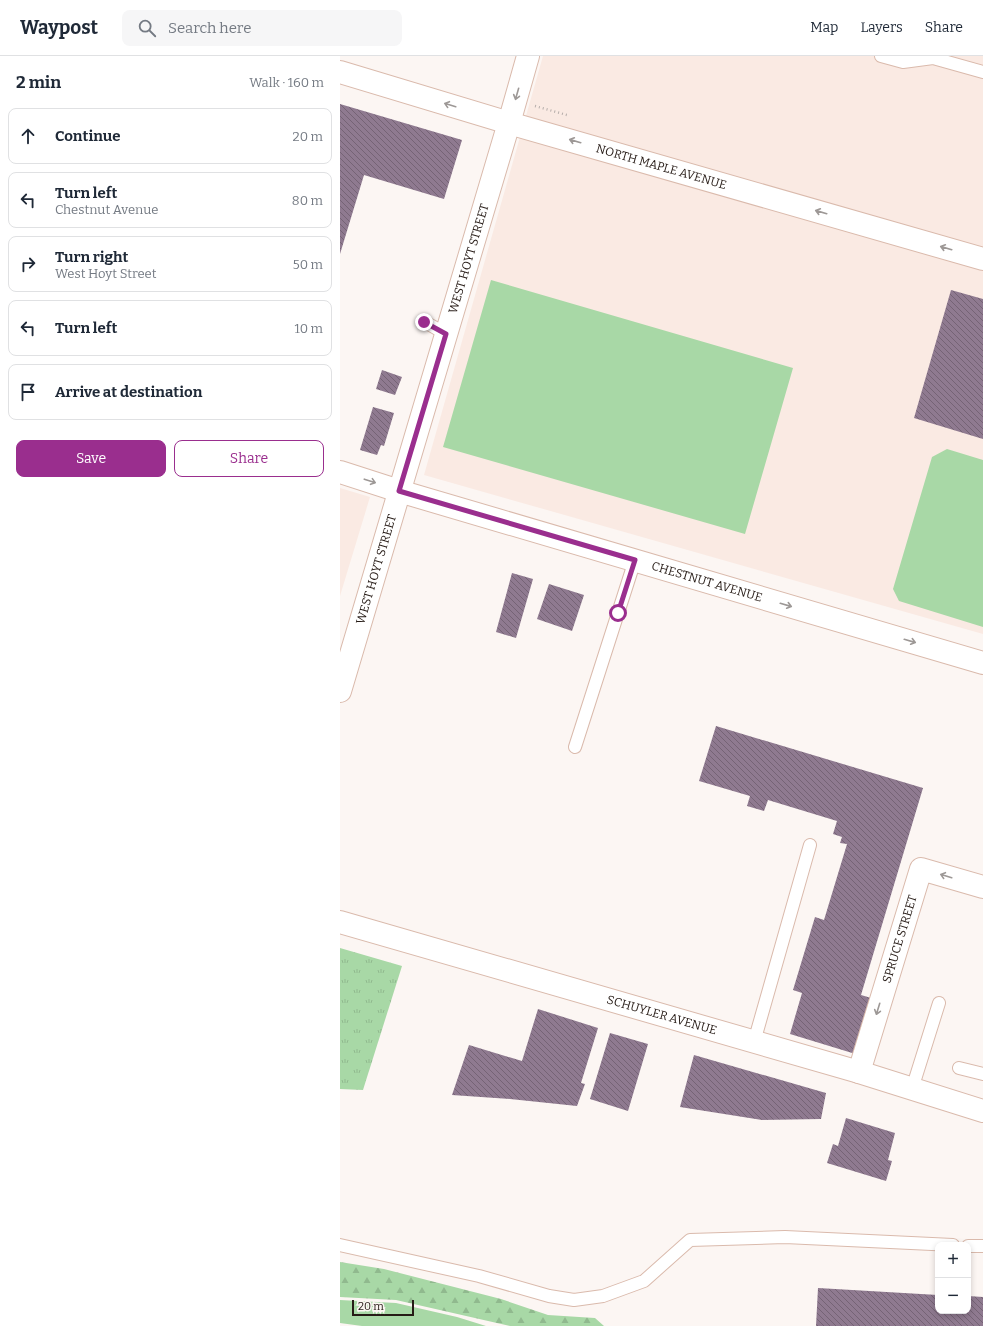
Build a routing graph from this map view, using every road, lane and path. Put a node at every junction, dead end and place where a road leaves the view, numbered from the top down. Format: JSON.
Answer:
{"nodes":[{"id":1,"x":528,"y":56,"type":"edge"},
{"id":2,"x":882,"y":56,"type":"edge"},
{"id":3,"x":340,"y":72,"type":"edge"},
{"id":4,"x":983,"y":72,"type":"edge"},
{"id":5,"x":532,"y":105,"type":"dead end"},
{"id":6,"x":570,"y":116,"type":"dead end"},
{"id":7,"x":509,"y":123,"type":"junction"},
{"id":8,"x":983,"y":259,"type":"edge"},
{"id":9,"x":424,"y":322,"type":"dead end"},
{"id":10,"x":446,"y":334,"type":"junction"},
{"id":11,"x":340,"y":472,"type":"edge"},
{"id":12,"x":399,"y":491,"type":"junction"},
{"id":13,"x":635,"y":560,"type":"junction"},
{"id":14,"x":983,"y":663,"type":"edge"},
{"id":15,"x":340,"y":691,"type":"edge"},
{"id":16,"x":575,"y":747,"type":"dead end"},
{"id":17,"x":810,"y":845,"type":"dead end"},
{"id":18,"x":983,"y":887,"type":"edge"},
{"id":19,"x":340,"y":922,"type":"edge"},
{"id":20,"x":939,"y":1003,"type":"dead end"},
{"id":21,"x":754,"y":1042,"type":"junction"},
{"id":22,"x":959,"y":1068,"type":"dead end"},
{"id":23,"x":859,"y":1072,"type":"junction"},
{"id":24,"x":983,"y":1074,"type":"edge"},
{"id":25,"x":912,"y":1089,"type":"junction"},
{"id":26,"x":983,"y":1111,"type":"edge"},
{"id":27,"x":935,"y":1244,"type":"edge"},
{"id":28,"x":340,"y":1245,"type":"edge"},
{"id":29,"x":971,"y":1246,"type":"edge"},
{"id":30,"x":983,"y":1246,"type":"edge"}],
"edges":[{"from":1,"to":7,"type":"street","name":"WEST HOYT STREET","one_way":true},
{"from":2,"to":4,"type":"lane"},
{"from":7,"to":3,"type":"street","name":"NORTH MAPLE AVENUE","one_way":true},
{"from":5,"to":6,"type":"path"},
{"from":8,"to":7,"type":"street","name":"NORTH MAPLE AVENUE","one_way":true},
{"from":7,"to":10,"type":"street","name":"WEST HOYT STREET"},
{"from":9,"to":10,"type":"lane"},
{"from":10,"to":12,"type":"street","name":"WEST HOYT STREET"},
{"from":11,"to":12,"type":"street","name":"CHESTNUT AVENUE","one_way":true},
{"from":12,"to":13,"type":"street","name":"CHESTNUT AVENUE"},
{"from":12,"to":15,"type":"street","name":"WEST HOYT STREET"},
{"from":13,"to":14,"type":"street","name":"CHESTNUT AVENUE","one_way":true},
{"from":13,"to":16,"type":"lane"},
{"from":17,"to":21,"type":"lane"},
{"from":18,"to":23,"type":"street","name":"SPRUCE STREET","one_way":true},
{"from":19,"to":21,"type":"street","name":"SCHUYLER AVENUE"},
{"from":20,"to":25,"type":"lane"},
{"from":21,"to":23,"type":"street","name":"SCHUYLER AVENUE"},
{"from":22,"to":24,"type":"lane"},
{"from":23,"to":25,"type":"street","name":"SCHUYLER AVENUE"},
{"from":25,"to":26,"type":"street","name":"SCHUYLER AVENUE"},
{"from":27,"to":28,"type":"lane"},
{"from":29,"to":30,"type":"lane"}]}
